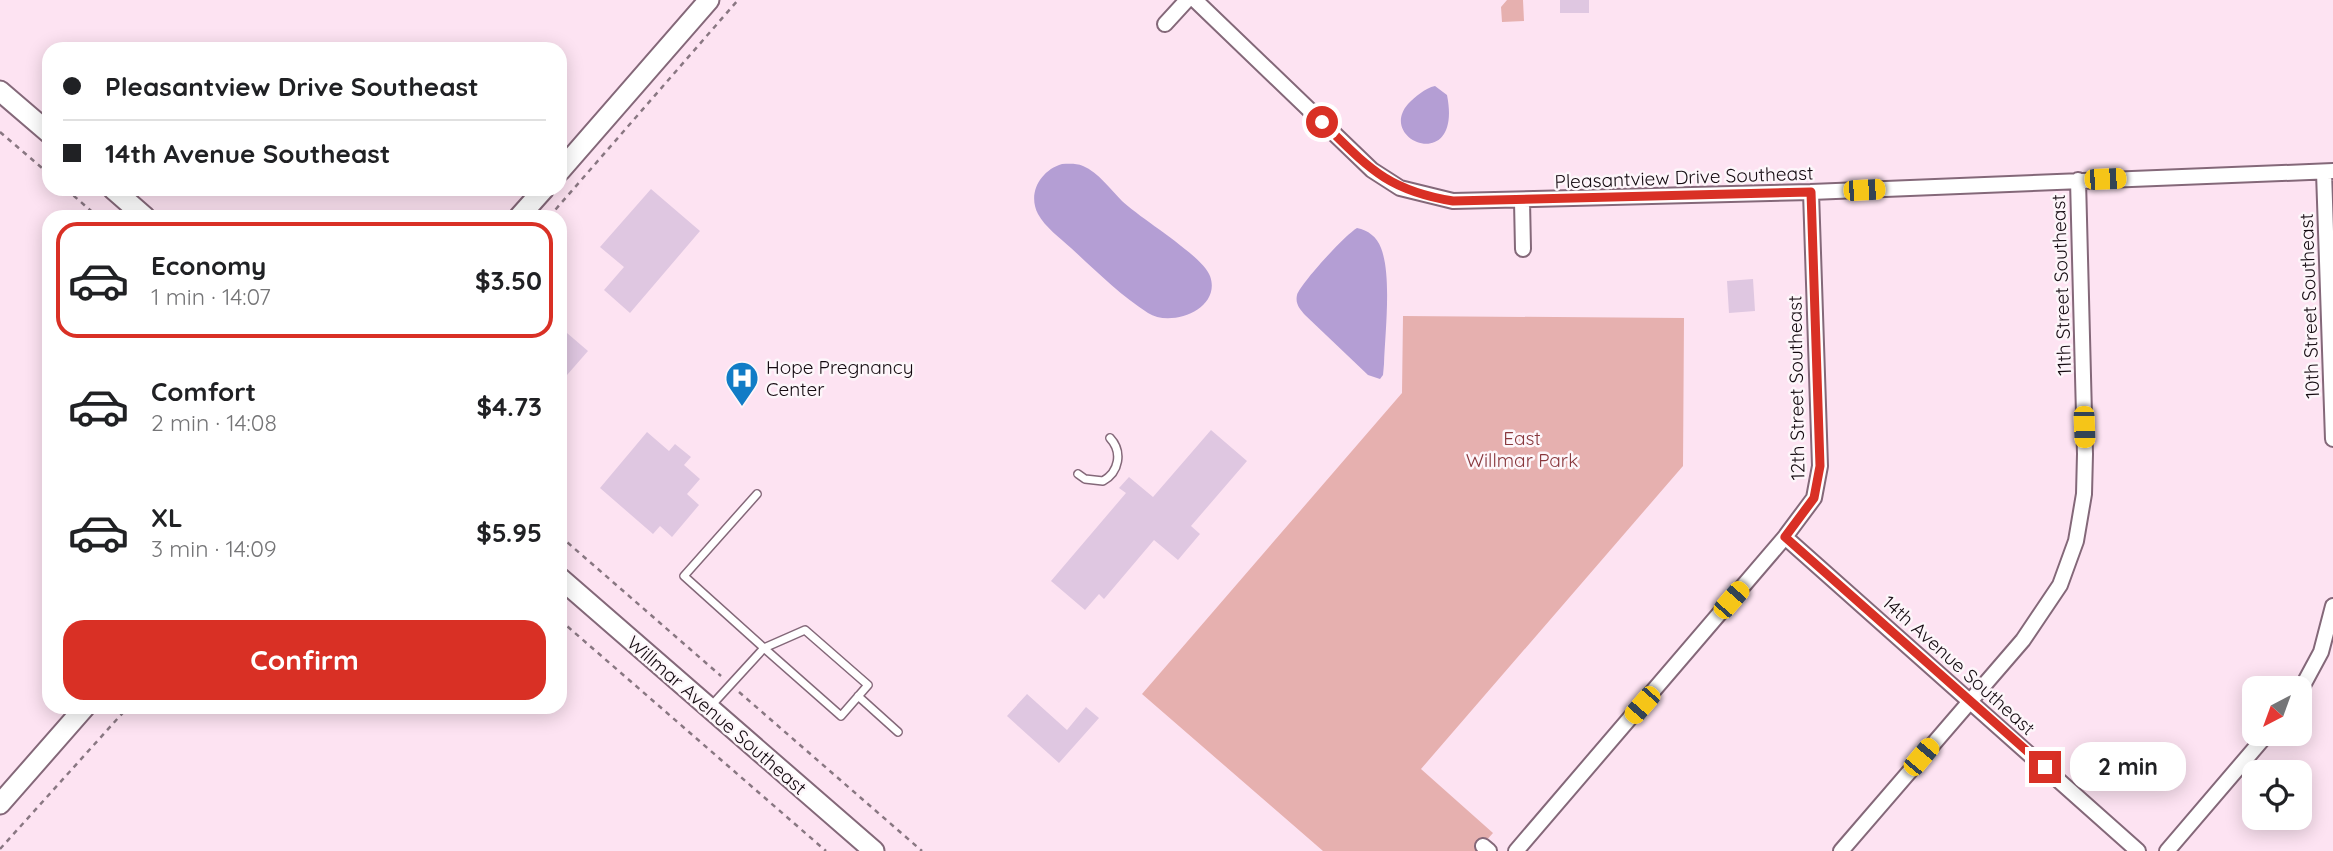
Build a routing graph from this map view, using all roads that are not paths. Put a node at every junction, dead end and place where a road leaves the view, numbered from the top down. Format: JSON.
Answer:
{"nodes":[{"id":1,"x":709,"y":0,"type":"edge"},
{"id":2,"x":1187,"y":0,"type":"edge"},
{"id":3,"x":1195,"y":0,"type":"edge"},
{"id":4,"x":1165,"y":24,"type":"dead end"},
{"id":5,"x":0,"y":91,"type":"edge"},
{"id":6,"x":42,"y":127,"type":"edge"},
{"id":7,"x":567,"y":163,"type":"edge"},
{"id":8,"x":2329,"y":172,"type":"edge"},
{"id":9,"x":2078,"y":180,"type":"junction"},
{"id":10,"x":1811,"y":192,"type":"junction"},
{"id":11,"x":121,"y":196,"type":"edge"},
{"id":12,"x":538,"y":196,"type":"edge"},
{"id":13,"x":1522,"y":201,"type":"junction"},
{"id":14,"x":137,"y":210,"type":"edge"},
{"id":15,"x":525,"y":210,"type":"edge"},
{"id":16,"x":1523,"y":249,"type":"dead end"},
{"id":17,"x":1110,"y":438,"type":"dead end"},
{"id":18,"x":2333,"y":439,"type":"edge"},
{"id":19,"x":1078,"y":474,"type":"dead end"},
{"id":20,"x":757,"y":494,"type":"dead end"},
{"id":21,"x":1785,"y":537,"type":"junction"},
{"id":22,"x":567,"y":584,"type":"edge"},
{"id":23,"x":2333,"y":606,"type":"edge"},
{"id":24,"x":764,"y":648,"type":"junction"},
{"id":25,"x":2308,"y":676,"type":"edge"},
{"id":26,"x":858,"y":696,"type":"junction"},
{"id":27,"x":1970,"y":700,"type":"junction"},
{"id":28,"x":709,"y":708,"type":"junction"},
{"id":29,"x":79,"y":714,"type":"edge"},
{"id":30,"x":898,"y":732,"type":"dead end"},
{"id":31,"x":2257,"y":746,"type":"edge"},
{"id":32,"x":0,"y":804,"type":"edge"},
{"id":33,"x":874,"y":851,"type":"edge"},
{"id":34,"x":1516,"y":851,"type":"edge"},
{"id":35,"x":1841,"y":851,"type":"edge"},
{"id":36,"x":2138,"y":851,"type":"edge"},
{"id":37,"x":2167,"y":851,"type":"edge"}],
"edges":[{"from":1,"to":7,"type":"main road"},
{"from":2,"to":4,"type":"street"},
{"from":3,"to":13,"type":"street","name":"Pleasantview Drive Southeast"},
{"from":5,"to":6,"type":"main road"},
{"from":8,"to":9,"type":"street","name":"Pleasantview Drive Southeast"},
{"from":8,"to":18,"type":"street","name":"10th Street Southeast"},
{"from":9,"to":10,"type":"street","name":"Pleasantview Drive Southeast"},
{"from":9,"to":27,"type":"street","name":"11th Street Southeast"},
{"from":10,"to":13,"type":"street","name":"Pleasantview Drive Southeast"},
{"from":10,"to":21,"type":"street","name":"12th Street Southeast"},
{"from":11,"to":14,"type":"main road"},
{"from":12,"to":15,"type":"main road"},
{"from":13,"to":16,"type":"street"},
{"from":17,"to":19,"type":"lane"},
{"from":20,"to":24,"type":"lane"},
{"from":21,"to":27,"type":"street","name":"14th Avenue Southeast"},
{"from":21,"to":34,"type":"street","name":"12th Street Southeast"},
{"from":22,"to":28,"type":"main road","name":"Willmar Avenue Southeast"},
{"from":23,"to":25,"type":"street"},
{"from":24,"to":26,"type":"lane"},
{"from":24,"to":26,"type":"lane"},
{"from":24,"to":28,"type":"lane"},
{"from":26,"to":30,"type":"lane"},
{"from":27,"to":35,"type":"street","name":"11th Street Southeast"},
{"from":27,"to":36,"type":"street","name":"14th Avenue Southeast"},
{"from":28,"to":33,"type":"main road","name":"Willmar Avenue Southeast"},
{"from":29,"to":32,"type":"main road"},
{"from":31,"to":37,"type":"street"}]}
